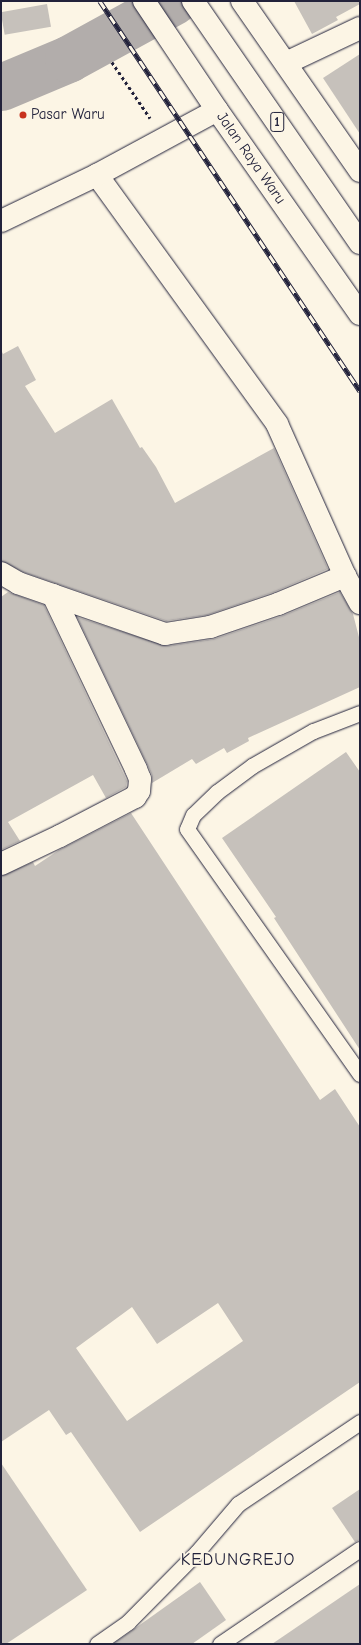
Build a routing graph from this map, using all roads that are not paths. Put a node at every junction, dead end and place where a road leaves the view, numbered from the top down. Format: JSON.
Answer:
{"nodes":[{"id":1,"x":144,"y":1,"type":"edge"},
{"id":2,"x":193,"y":1,"type":"edge"},
{"id":3,"x":242,"y":1,"type":"edge"},
{"id":4,"x":360,"y":28,"type":"edge"},
{"id":5,"x":286,"y":63,"type":"junction"},
{"id":6,"x":217,"y":110,"type":"junction"},
{"id":7,"x":360,"y":171,"type":"edge"},
{"id":8,"x":97,"y":175,"type":"junction"},
{"id":9,"x":1,"y":221,"type":"edge"},
{"id":10,"x":360,"y":242,"type":"edge"},
{"id":11,"x":360,"y":314,"type":"edge"},
{"id":12,"x":1,"y":573,"type":"edge"},
{"id":13,"x":345,"y":576,"type":"junction"},
{"id":14,"x":53,"y":595,"type":"junction"},
{"id":15,"x":360,"y":603,"type":"edge"},
{"id":16,"x":360,"y":713,"type":"edge"},
{"id":17,"x":1,"y":864,"type":"edge"},
{"id":18,"x":360,"y":1074,"type":"edge"},
{"id":19,"x":360,"y":1422,"type":"edge"},
{"id":20,"x":360,"y":1549,"type":"edge"},
{"id":21,"x":97,"y":1644,"type":"edge"},
{"id":22,"x":220,"y":1644,"type":"edge"}],
"edges":[{"from":1,"to":6,"type":"main road","name":"Jalan Raya Waru"},
{"from":2,"to":10,"type":"main road","number":"1"},
{"from":3,"to":5,"type":"main road"},
{"from":4,"to":5,"type":"main road"},
{"from":5,"to":7,"type":"main road"},
{"from":6,"to":8,"type":"main road"},
{"from":6,"to":11,"type":"main road","name":"Jalan Raya Waru"},
{"from":8,"to":9,"type":"main road"},
{"from":8,"to":13,"type":"main road"},
{"from":12,"to":14,"type":"main road"},
{"from":13,"to":14,"type":"main road"},
{"from":13,"to":15,"type":"main road"},
{"from":14,"to":17,"type":"main road"},
{"from":16,"to":18,"type":"lane"},
{"from":19,"to":21,"type":"lane"},
{"from":20,"to":22,"type":"lane"}]}
